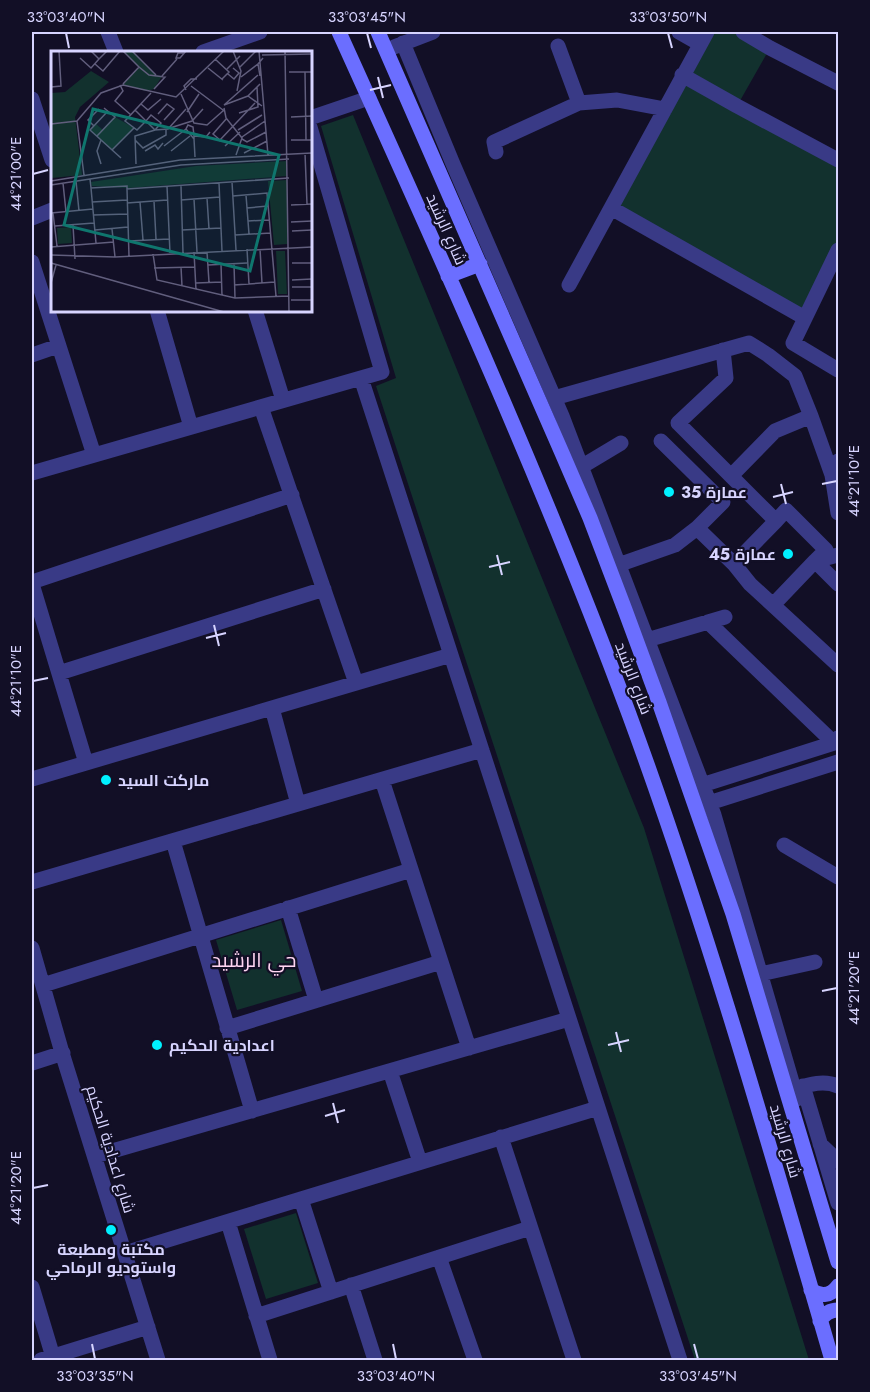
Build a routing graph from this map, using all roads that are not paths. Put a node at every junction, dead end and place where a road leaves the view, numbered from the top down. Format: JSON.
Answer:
{"nodes":[{"id":1,"x":108,"y":32,"type":"edge"},
{"id":2,"x":260,"y":32,"type":"edge"},
{"id":3,"x":339,"y":32,"type":"edge"},
{"id":4,"x":378,"y":32,"type":"edge"},
{"id":5,"x":433,"y":32,"type":"edge"},
{"id":6,"x":679,"y":32,"type":"edge"},
{"id":7,"x":749,"y":33,"type":"edge"},
{"id":8,"x":704,"y":38,"type":"edge"},
{"id":9,"x":403,"y":43,"type":"junction"},
{"id":10,"x":558,"y":46,"type":"dead end"},
{"id":11,"x":116,"y":51,"type":"edge"},
{"id":12,"x":206,"y":51,"type":"edge"},
{"id":13,"x":387,"y":51,"type":"junction"},
{"id":14,"x":682,"y":75,"type":"junction"},
{"id":15,"x":838,"y":83,"type":"edge"},
{"id":16,"x":369,"y":98,"type":"junction"},
{"id":17,"x":32,"y":99,"type":"edge"},
{"id":18,"x":579,"y":103,"type":"junction"},
{"id":19,"x":665,"y":109,"type":"junction"},
{"id":20,"x":312,"y":117,"type":"edge"},
{"id":21,"x":312,"y":135,"type":"edge"},
{"id":22,"x":496,"y":152,"type":"dead end"},
{"id":23,"x":51,"y":157,"type":"edge"},
{"id":24,"x":838,"y":160,"type":"edge"},
{"id":25,"x":611,"y":208,"type":"junction"},
{"id":26,"x":51,"y":210,"type":"edge"},
{"id":27,"x":32,"y":218,"type":"edge"},
{"id":28,"x":838,"y":250,"type":"edge"},
{"id":29,"x":32,"y":262,"type":"edge"},
{"id":30,"x":480,"y":264,"type":"junction"},
{"id":31,"x":448,"y":276,"type":"junction"},
{"id":32,"x":569,"y":285,"type":"dead end"},
{"id":33,"x":158,"y":312,"type":"edge"},
{"id":34,"x":256,"y":312,"type":"edge"},
{"id":35,"x":805,"y":318,"type":"junction"},
{"id":36,"x":58,"y":346,"type":"junction"},
{"id":37,"x":723,"y":350,"type":"junction"},
{"id":38,"x":32,"y":355,"type":"edge"},
{"id":39,"x":838,"y":370,"type":"edge"},
{"id":40,"x":361,"y":378,"type":"junction"},
{"id":41,"x":554,"y":398,"type":"junction"},
{"id":42,"x":283,"y":400,"type":"junction"},
{"id":43,"x":261,"y":407,"type":"junction"},
{"id":44,"x":811,"y":416,"type":"junction"},
{"id":45,"x":191,"y":427,"type":"junction"},
{"id":46,"x":661,"y":441,"type":"dead end"},
{"id":47,"x":621,"y":443,"type":"dead end"},
{"id":48,"x":94,"y":455,"type":"junction"},
{"id":49,"x":581,"y":467,"type":"junction"},
{"id":50,"x":836,"y":471,"type":"edge"},
{"id":51,"x":32,"y":473,"type":"edge"},
{"id":52,"x":731,"y":476,"type":"junction"},
{"id":53,"x":291,"y":495,"type":"junction"},
{"id":54,"x":838,"y":513,"type":"edge"},
{"id":55,"x":776,"y":521,"type":"junction"},
{"id":56,"x":697,"y":528,"type":"junction"},
{"id":57,"x":838,"y":555,"type":"edge"},
{"id":58,"x":815,"y":561,"type":"junction"},
{"id":59,"x":734,"y":564,"type":"junction"},
{"id":60,"x":618,"y":565,"type":"junction"},
{"id":61,"x":32,"y":583,"type":"edge"},
{"id":62,"x":838,"y":584,"type":"edge"},
{"id":63,"x":324,"y":588,"type":"junction"},
{"id":64,"x":773,"y":605,"type":"junction"},
{"id":65,"x":724,"y":616,"type":"dead end"},
{"id":66,"x":708,"y":622,"type":"junction"},
{"id":67,"x":647,"y":640,"type":"junction"},
{"id":68,"x":451,"y":655,"type":"junction"},
{"id":69,"x":838,"y":665,"type":"edge"},
{"id":70,"x":59,"y":672,"type":"junction"},
{"id":71,"x":356,"y":683,"type":"junction"},
{"id":72,"x":272,"y":708,"type":"junction"},
{"id":73,"x":482,"y":750,"type":"junction"},
{"id":74,"x":836,"y":752,"type":"edge"},
{"id":75,"x":86,"y":763,"type":"junction"},
{"id":76,"x":32,"y":779,"type":"edge"},
{"id":77,"x":382,"y":780,"type":"junction"},
{"id":78,"x":702,"y":784,"type":"junction"},
{"id":79,"x":709,"y":803,"type":"junction"},
{"id":80,"x":298,"y":804,"type":"junction"},
{"id":81,"x":173,"y":841,"type":"junction"},
{"id":82,"x":784,"y":845,"type":"dead end"},
{"id":83,"x":411,"y":870,"type":"junction"},
{"id":84,"x":838,"y":877,"type":"edge"},
{"id":85,"x":32,"y":882,"type":"edge"},
{"id":86,"x":288,"y":908,"type":"junction"},
{"id":87,"x":201,"y":935,"type":"junction"},
{"id":88,"x":33,"y":957,"type":"edge"},
{"id":89,"x":441,"y":962,"type":"junction"},
{"id":90,"x":815,"y":962,"type":"dead end"},
{"id":91,"x":760,"y":974,"type":"junction"},
{"id":92,"x":43,"y":985,"type":"junction"},
{"id":93,"x":316,"y":1000,"type":"junction"},
{"id":94,"x":569,"y":1019,"type":"junction"},
{"id":95,"x":227,"y":1028,"type":"junction"},
{"id":96,"x":469,"y":1048,"type":"junction"},
{"id":97,"x":63,"y":1053,"type":"junction"},
{"id":98,"x":32,"y":1063,"type":"edge"},
{"id":99,"x":390,"y":1071,"type":"junction"},
{"id":100,"x":838,"y":1086,"type":"edge"},
{"id":101,"x":798,"y":1088,"type":"junction"},
{"id":102,"x":598,"y":1108,"type":"junction"},
{"id":103,"x":252,"y":1111,"type":"junction"},
{"id":104,"x":501,"y":1137,"type":"junction"},
{"id":105,"x":820,"y":1144,"type":"junction"},
{"id":106,"x":95,"y":1156,"type":"junction"},
{"id":107,"x":838,"y":1161,"type":"edge"},
{"id":108,"x":420,"y":1162,"type":"junction"},
{"id":109,"x":301,"y":1199,"type":"junction"},
{"id":110,"x":838,"y":1203,"type":"edge"},
{"id":111,"x":228,"y":1222,"type":"junction"},
{"id":112,"x":530,"y":1228,"type":"junction"},
{"id":113,"x":838,"y":1239,"type":"edge"},
{"id":114,"x":125,"y":1253,"type":"junction"},
{"id":115,"x":439,"y":1257,"type":"junction"},
{"id":116,"x":838,"y":1262,"type":"edge"},
{"id":117,"x":351,"y":1285,"type":"junction"},
{"id":118,"x":838,"y":1286,"type":"edge"},
{"id":119,"x":32,"y":1287,"type":"edge"},
{"id":120,"x":811,"y":1290,"type":"junction"},
{"id":121,"x":331,"y":1292,"type":"junction"},
{"id":122,"x":838,"y":1310,"type":"edge"},
{"id":123,"x":256,"y":1316,"type":"junction"},
{"id":124,"x":820,"y":1321,"type":"junction"},
{"id":125,"x":148,"y":1327,"type":"junction"},
{"id":126,"x":47,"y":1359,"type":"edge"},
{"id":127,"x":158,"y":1360,"type":"edge"},
{"id":128,"x":270,"y":1360,"type":"edge"},
{"id":129,"x":375,"y":1360,"type":"edge"},
{"id":130,"x":475,"y":1360,"type":"edge"},
{"id":131,"x":574,"y":1360,"type":"edge"},
{"id":132,"x":680,"y":1360,"type":"edge"},
{"id":133,"x":832,"y":1360,"type":"edge"}],
"edges":[{"from":1,"to":11,"type":"street"},
{"from":2,"to":12,"type":"street"},
{"from":3,"to":16,"type":"street","name":"شارع الرشيد"},
{"from":4,"to":13,"type":"street","name":"شارع الرشيد"},
{"from":5,"to":9,"type":"street"},
{"from":6,"to":8,"type":"street"},
{"from":7,"to":15,"type":"street"},
{"from":8,"to":14,"type":"street"},
{"from":9,"to":13,"type":"street"},
{"from":9,"to":41,"type":"street"},
{"from":10,"to":18,"type":"street"},
{"from":13,"to":30,"type":"street","name":"شارع الرشيد"},
{"from":14,"to":19,"type":"street"},
{"from":14,"to":24,"type":"street"},
{"from":16,"to":20,"type":"street"},
{"from":16,"to":31,"type":"street","name":"شارع الرشيد"},
{"from":17,"to":23,"type":"street"},
{"from":18,"to":19,"type":"street"},
{"from":18,"to":22,"type":"street"},
{"from":19,"to":25,"type":"street"},
{"from":21,"to":40,"type":"street"},
{"from":25,"to":32,"type":"street"},
{"from":25,"to":35,"type":"street"},
{"from":26,"to":27,"type":"street"},
{"from":28,"to":35,"type":"street"},
{"from":29,"to":36,"type":"street"},
{"from":30,"to":31,"type":"street"},
{"from":30,"to":116,"type":"street","name":"شارع الرشيد"},
{"from":31,"to":120,"type":"street","name":"شارع الرشيد"},
{"from":33,"to":45,"type":"street"},
{"from":34,"to":42,"type":"street"},
{"from":35,"to":39,"type":"street"},
{"from":36,"to":38,"type":"street"},
{"from":36,"to":48,"type":"street"},
{"from":37,"to":41,"type":"street"},
{"from":37,"to":44,"type":"street"},
{"from":37,"to":52,"type":"street"},
{"from":40,"to":42,"type":"street"},
{"from":40,"to":68,"type":"street"},
{"from":41,"to":49,"type":"street"},
{"from":42,"to":43,"type":"street"},
{"from":43,"to":45,"type":"street"},
{"from":43,"to":53,"type":"street"},
{"from":44,"to":50,"type":"street"},
{"from":44,"to":52,"type":"street"},
{"from":45,"to":48,"type":"street"},
{"from":46,"to":56,"type":"street"},
{"from":47,"to":49,"type":"street"},
{"from":48,"to":51,"type":"street"},
{"from":49,"to":60,"type":"street"},
{"from":50,"to":54,"type":"street"},
{"from":52,"to":55,"type":"street"},
{"from":53,"to":61,"type":"street"},
{"from":53,"to":63,"type":"street"},
{"from":55,"to":58,"type":"street"},
{"from":55,"to":59,"type":"street"},
{"from":56,"to":59,"type":"street"},
{"from":56,"to":60,"type":"street"},
{"from":57,"to":58,"type":"street"},
{"from":58,"to":62,"type":"street"},
{"from":58,"to":64,"type":"street"},
{"from":59,"to":64,"type":"street"},
{"from":60,"to":67,"type":"street"},
{"from":61,"to":70,"type":"street"},
{"from":63,"to":70,"type":"street"},
{"from":63,"to":71,"type":"street"},
{"from":64,"to":69,"type":"street"},
{"from":65,"to":66,"type":"street"},
{"from":66,"to":67,"type":"street"},
{"from":66,"to":74,"type":"street"},
{"from":67,"to":78,"type":"street"},
{"from":68,"to":71,"type":"street"},
{"from":68,"to":73,"type":"street"},
{"from":70,"to":75,"type":"street"},
{"from":71,"to":72,"type":"street"},
{"from":72,"to":75,"type":"street"},
{"from":72,"to":80,"type":"street"},
{"from":73,"to":77,"type":"street"},
{"from":73,"to":94,"type":"street"},
{"from":74,"to":78,"type":"street"},
{"from":74,"to":79,"type":"street"},
{"from":75,"to":76,"type":"street"},
{"from":77,"to":80,"type":"street"},
{"from":77,"to":83,"type":"street"},
{"from":78,"to":79,"type":"street"},
{"from":79,"to":91,"type":"street"},
{"from":80,"to":81,"type":"street"},
{"from":81,"to":85,"type":"street"},
{"from":81,"to":87,"type":"street"},
{"from":82,"to":84,"type":"street"},
{"from":83,"to":86,"type":"street"},
{"from":83,"to":89,"type":"street"},
{"from":86,"to":87,"type":"street"},
{"from":86,"to":93,"type":"street"},
{"from":87,"to":92,"type":"street"},
{"from":87,"to":95,"type":"street"},
{"from":88,"to":92,"type":"street","name":"شارع اعدادية الحكيم"},
{"from":89,"to":93,"type":"street"},
{"from":89,"to":96,"type":"street"},
{"from":90,"to":91,"type":"street"},
{"from":91,"to":101,"type":"street"},
{"from":92,"to":97,"type":"street","name":"شارع اعدادية الحكيم"},
{"from":93,"to":95,"type":"street"},
{"from":94,"to":96,"type":"street"},
{"from":94,"to":102,"type":"street"},
{"from":95,"to":103,"type":"street"},
{"from":96,"to":99,"type":"street"},
{"from":97,"to":98,"type":"street"},
{"from":97,"to":106,"type":"street","name":"شارع اعدادية الحكيم"},
{"from":99,"to":103,"type":"street"},
{"from":99,"to":108,"type":"street"},
{"from":100,"to":101,"type":"street"},
{"from":101,"to":105,"type":"street"},
{"from":101,"to":113,"type":"street"},
{"from":102,"to":104,"type":"street"},
{"from":102,"to":132,"type":"street"},
{"from":103,"to":106,"type":"street"},
{"from":104,"to":108,"type":"street"},
{"from":104,"to":112,"type":"street"},
{"from":105,"to":107,"type":"street"},
{"from":105,"to":110,"type":"street"},
{"from":106,"to":114,"type":"street","name":"شارع اعدادية الحكيم"},
{"from":108,"to":109,"type":"street"},
{"from":109,"to":111,"type":"street"},
{"from":109,"to":121,"type":"street"},
{"from":111,"to":114,"type":"street"},
{"from":111,"to":123,"type":"street"},
{"from":112,"to":115,"type":"street"},
{"from":112,"to":131,"type":"street"},
{"from":114,"to":125,"type":"street","name":"شارع اعدادية الحكيم"},
{"from":115,"to":117,"type":"street"},
{"from":115,"to":130,"type":"street"},
{"from":117,"to":121,"type":"street"},
{"from":117,"to":129,"type":"street"},
{"from":118,"to":120,"type":"street"},
{"from":119,"to":126,"type":"street"},
{"from":120,"to":124,"type":"street","name":"شارع الرشيد"},
{"from":121,"to":123,"type":"street"},
{"from":122,"to":124,"type":"street"},
{"from":123,"to":128,"type":"street"},
{"from":124,"to":133,"type":"street","name":"شارع الرشيد"},
{"from":125,"to":126,"type":"street"},
{"from":125,"to":127,"type":"street","name":"شارع اعدادية الحكيم"}]}
